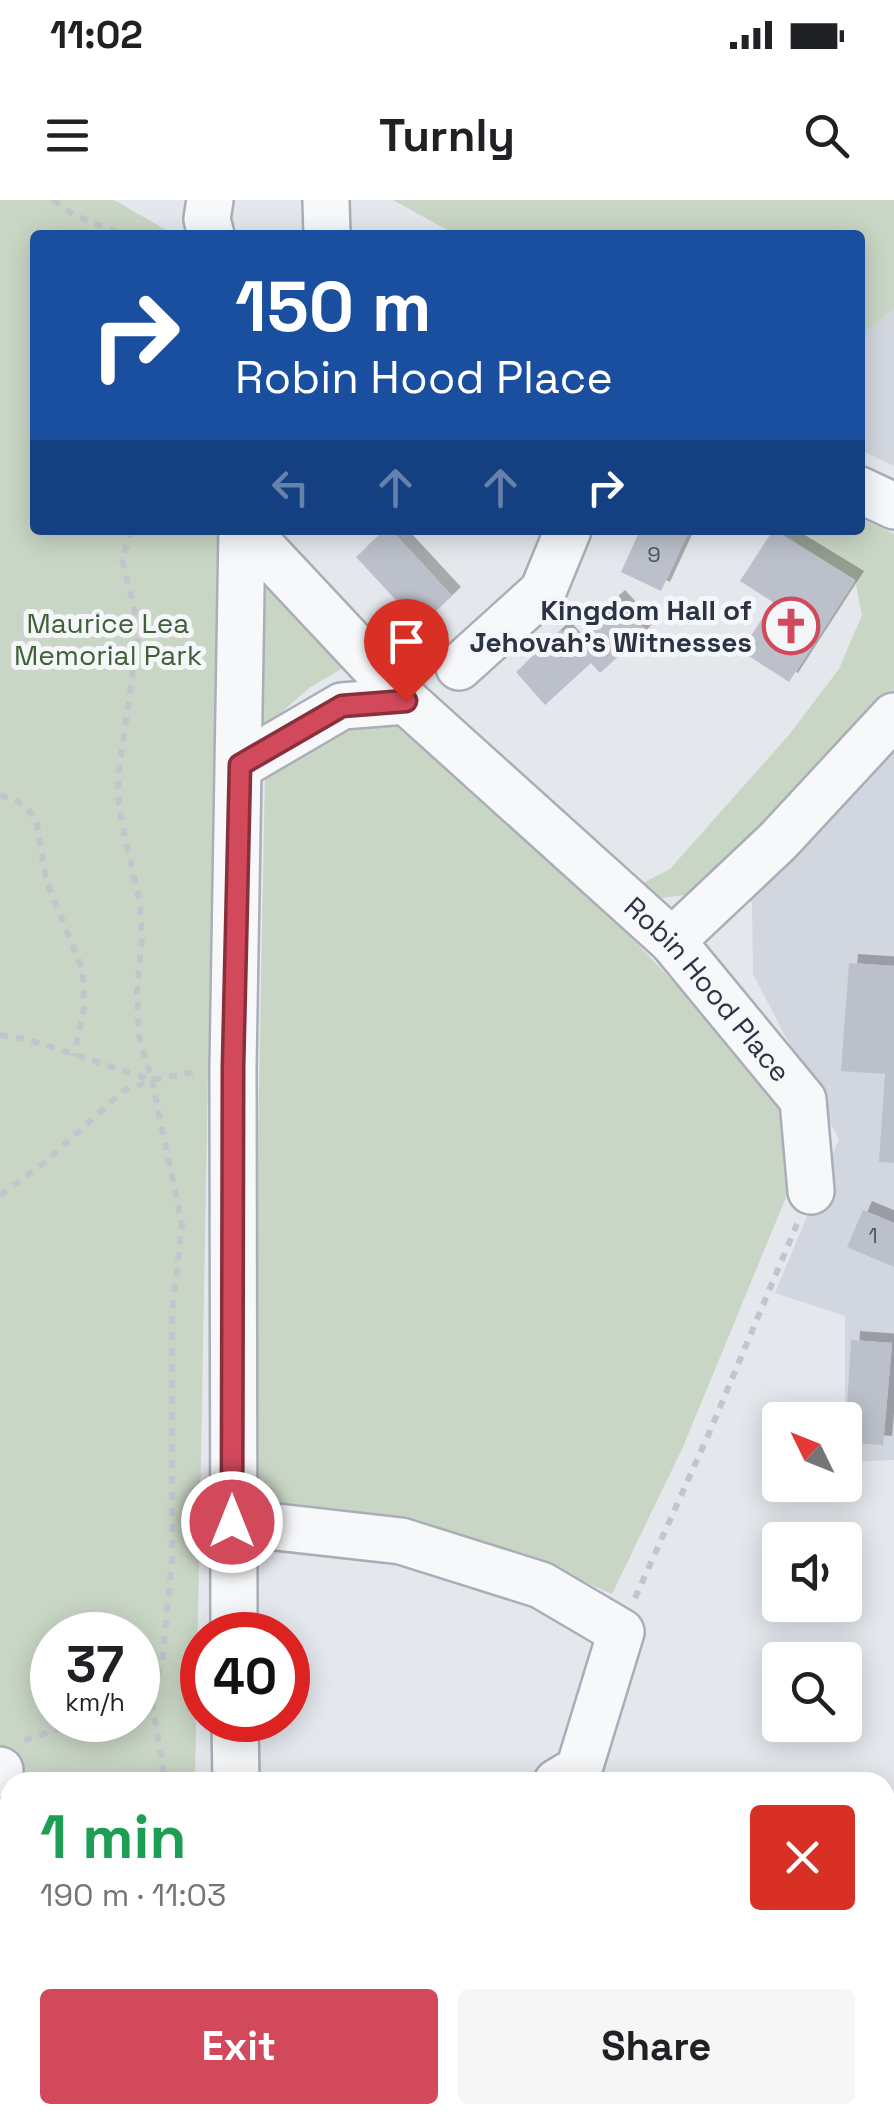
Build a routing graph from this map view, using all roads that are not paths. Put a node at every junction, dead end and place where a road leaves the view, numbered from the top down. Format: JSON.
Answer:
{"nodes":[{"id":1,"x":210,"y":200,"type":"edge"},
{"id":2,"x":326,"y":200,"type":"edge"},
{"id":3,"x":210,"y":230,"type":"edge"},
{"id":4,"x":327,"y":230,"type":"edge"},
{"id":5,"x":865,"y":492,"type":"edge"},
{"id":6,"x":894,"y":506,"type":"edge"},
{"id":7,"x":244,"y":535,"type":"edge"},
{"id":8,"x":249,"y":535,"type":"edge"},
{"id":9,"x":554,"y":535,"type":"edge"},
{"id":10,"x":459,"y":667,"type":"dead end"},
{"id":11,"x":406,"y":701,"type":"junction"},
{"id":12,"x":894,"y":716,"type":"edge"},
{"id":13,"x":240,"y":765,"type":"junction"},
{"id":14,"x":672,"y":940,"type":"junction"},
{"id":15,"x":811,"y":1190,"type":"road end"},
{"id":16,"x":232,"y":1522,"type":"junction"},
{"id":17,"x":234,"y":1612,"type":"edge"},
{"id":18,"x":236,"y":1742,"type":"edge"},
{"id":19,"x":236,"y":1772,"type":"edge"},
{"id":20,"x":574,"y":1772,"type":"edge"}],
"edges":[{"from":1,"to":3,"type":"street"},
{"from":2,"to":4,"type":"street"},
{"from":5,"to":6,"type":"street"},
{"from":7,"to":13,"type":"street"},
{"from":8,"to":11,"type":"street","name":"Robin Hood Place"},
{"from":9,"to":10,"type":"street"},
{"from":11,"to":13,"type":"street"},
{"from":11,"to":14,"type":"street","name":"Robin Hood Place"},
{"from":12,"to":14,"type":"street"},
{"from":13,"to":16,"type":"street"},
{"from":14,"to":15,"type":"street","name":"Robin Hood Place"},
{"from":16,"to":17,"type":"street"},
{"from":16,"to":20,"type":"street"},
{"from":18,"to":19,"type":"street"}]}
